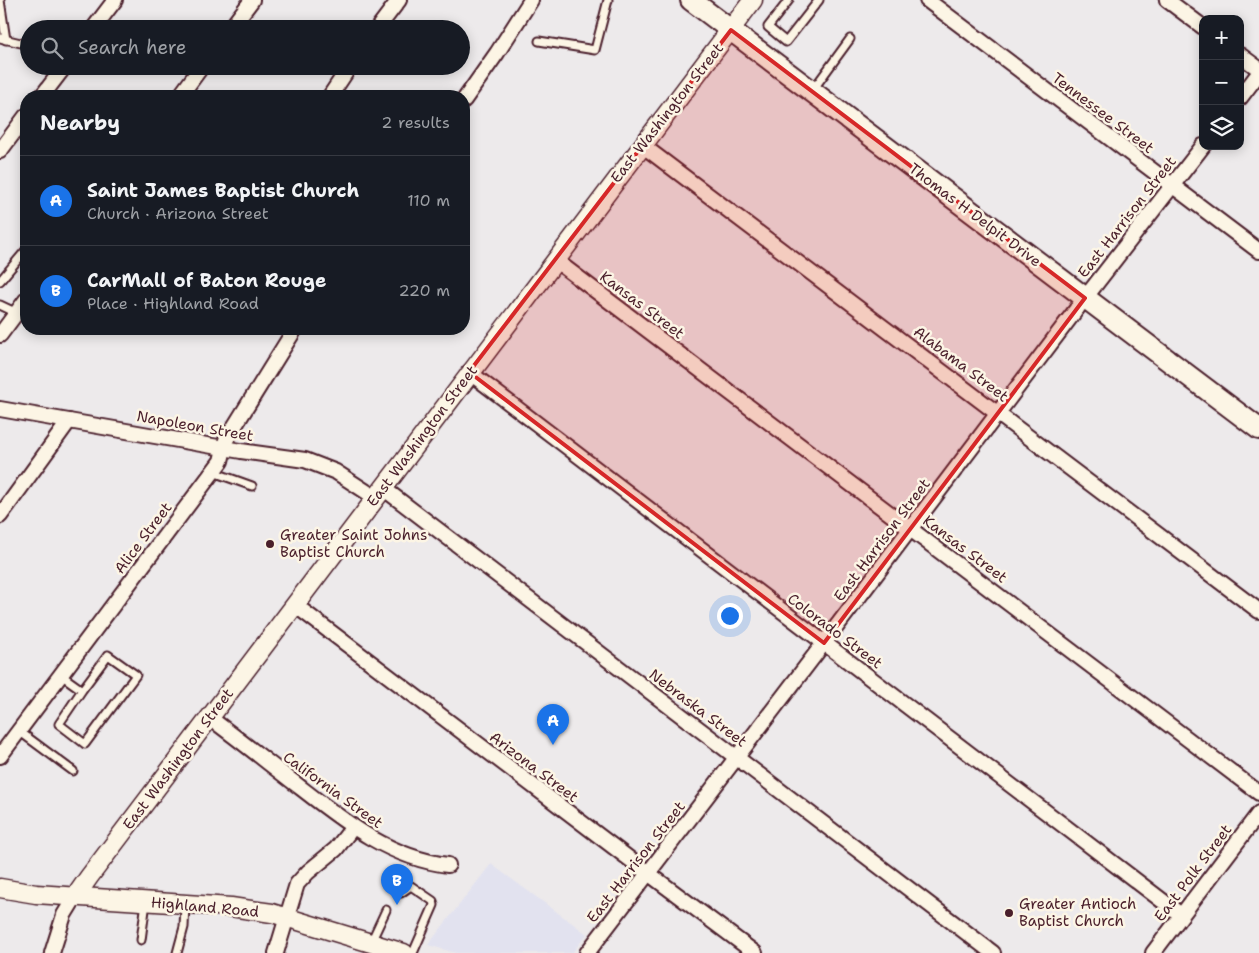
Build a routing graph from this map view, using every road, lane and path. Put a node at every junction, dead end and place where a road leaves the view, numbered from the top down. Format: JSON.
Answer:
{"nodes":[{"id":1,"x":0,"y":0,"type":"edge"},
{"id":2,"x":115,"y":0,"type":"edge"},
{"id":3,"x":252,"y":0,"type":"edge"},
{"id":4,"x":399,"y":0,"type":"edge"},
{"id":5,"x":531,"y":0,"type":"edge"},
{"id":6,"x":608,"y":0,"type":"edge"},
{"id":7,"x":691,"y":0,"type":"edge"},
{"id":8,"x":752,"y":0,"type":"edge"},
{"id":9,"x":789,"y":0,"type":"edge"},
{"id":10,"x":818,"y":0,"type":"edge"},
{"id":11,"x":928,"y":0,"type":"edge"},
{"id":12,"x":1167,"y":0,"type":"edge"},
{"id":13,"x":100,"y":20,"type":"edge"},
{"id":14,"x":237,"y":20,"type":"edge"},
{"id":15,"x":384,"y":20,"type":"edge"},
{"id":16,"x":1199,"y":24,"type":"edge"},
{"id":17,"x":731,"y":30,"type":"junction"},
{"id":18,"x":3,"y":39,"type":"edge"},
{"id":19,"x":850,"y":39,"type":"dead end"},
{"id":20,"x":539,"y":41,"type":"dead end"},
{"id":21,"x":20,"y":43,"type":"edge"},
{"id":22,"x":1244,"y":58,"type":"edge"},
{"id":23,"x":1259,"y":71,"type":"edge"},
{"id":24,"x":57,"y":75,"type":"edge"},
{"id":25,"x":195,"y":75,"type":"edge"},
{"id":26,"x":344,"y":75,"type":"edge"},
{"id":27,"x":46,"y":90,"type":"edge"},
{"id":28,"x":184,"y":90,"type":"edge"},
{"id":29,"x":334,"y":90,"type":"edge"},
{"id":30,"x":470,"y":91,"type":"edge"},
{"id":31,"x":812,"y":91,"type":"junction"},
{"id":32,"x":1244,"y":92,"type":"edge"},
{"id":33,"x":20,"y":128,"type":"edge"},
{"id":34,"x":642,"y":145,"type":"junction"},
{"id":35,"x":1200,"y":150,"type":"edge"},
{"id":36,"x":0,"y":151,"type":"edge"},
{"id":37,"x":1172,"y":186,"type":"junction"},
{"id":38,"x":1259,"y":251,"type":"edge"},
{"id":39,"x":20,"y":257,"type":"edge"},
{"id":40,"x":555,"y":260,"type":"junction"},
{"id":41,"x":0,"y":281,"type":"edge"},
{"id":42,"x":1085,"y":298,"type":"junction"},
{"id":43,"x":0,"y":305,"type":"edge"},
{"id":44,"x":20,"y":309,"type":"edge"},
{"id":45,"x":17,"y":313,"type":"junction"},
{"id":46,"x":0,"y":335,"type":"edge"},
{"id":47,"x":289,"y":335,"type":"edge"},
{"id":48,"x":469,"y":372,"type":"junction"},
{"id":49,"x":0,"y":409,"type":"edge"},
{"id":50,"x":998,"y":413,"type":"junction"},
{"id":51,"x":69,"y":422,"type":"junction"},
{"id":52,"x":1259,"y":429,"type":"edge"},
{"id":53,"x":224,"y":448,"type":"junction"},
{"id":54,"x":213,"y":472,"type":"junction"},
{"id":55,"x":252,"y":486,"type":"dead end"},
{"id":56,"x":379,"y":493,"type":"junction"},
{"id":57,"x":0,"y":516,"type":"edge"},
{"id":58,"x":911,"y":528,"type":"junction"},
{"id":59,"x":295,"y":604,"type":"junction"},
{"id":60,"x":1259,"y":611,"type":"edge"},
{"id":61,"x":824,"y":643,"type":"junction"},
{"id":62,"x":61,"y":675,"type":"junction"},
{"id":63,"x":82,"y":690,"type":"junction"},
{"id":64,"x":210,"y":718,"type":"junction"},
{"id":65,"x":19,"y":732,"type":"junction"},
{"id":66,"x":0,"y":756,"type":"edge"},
{"id":67,"x":737,"y":758,"type":"junction"},
{"id":68,"x":73,"y":770,"type":"dead end"},
{"id":69,"x":1259,"y":793,"type":"edge"},
{"id":70,"x":1259,"y":813,"type":"edge"},
{"id":71,"x":353,"y":827,"type":"junction"},
{"id":72,"x":448,"y":865,"type":"dead end"},
{"id":73,"x":648,"y":873,"type":"junction"},
{"id":74,"x":0,"y":888,"type":"edge"},
{"id":75,"x":401,"y":893,"type":"dead end"},
{"id":76,"x":75,"y":897,"type":"junction"},
{"id":77,"x":146,"y":902,"type":"junction"},
{"id":78,"x":185,"y":904,"type":"junction"},
{"id":79,"x":386,"y":910,"type":"dead end"},
{"id":80,"x":1182,"y":915,"type":"junction"},
{"id":81,"x":286,"y":918,"type":"junction"},
{"id":82,"x":141,"y":940,"type":"dead end"},
{"id":83,"x":370,"y":942,"type":"junction"},
{"id":84,"x":52,"y":953,"type":"edge"},
{"id":85,"x":177,"y":953,"type":"edge"},
{"id":86,"x":276,"y":953,"type":"edge"},
{"id":87,"x":404,"y":953,"type":"edge"},
{"id":88,"x":413,"y":953,"type":"edge"},
{"id":89,"x":586,"y":953,"type":"edge"},
{"id":90,"x":755,"y":953,"type":"edge"},
{"id":91,"x":993,"y":953,"type":"edge"},
{"id":92,"x":1153,"y":953,"type":"edge"}],
"edges":[{"from":1,"to":18,"type":"lane"},
{"from":2,"to":13,"type":"street"},
{"from":3,"to":14,"type":"street"},
{"from":4,"to":15,"type":"street"},
{"from":5,"to":30,"type":"street"},
{"from":6,"to":20,"type":"lane"},
{"from":7,"to":17,"type":"main road","name":"Thomas H Delpit Drive"},
{"from":8,"to":17,"type":"street","name":"East Washington Street"},
{"from":9,"to":10,"type":"lane"},
{"from":11,"to":37,"type":"street","name":"Tennessee Street"},
{"from":12,"to":16,"type":"street"},
{"from":17,"to":31,"type":"main road","name":"Thomas H Delpit Drive"},
{"from":17,"to":34,"type":"street","name":"East Washington Street"},
{"from":18,"to":21,"type":"lane"},
{"from":19,"to":31,"type":"lane"},
{"from":22,"to":23,"type":"street"},
{"from":23,"to":32,"type":"street"},
{"from":24,"to":27,"type":"street"},
{"from":25,"to":28,"type":"street"},
{"from":26,"to":29,"type":"street"},
{"from":31,"to":42,"type":"main road","name":"Thomas H Delpit Drive"},
{"from":33,"to":36,"type":"street"},
{"from":34,"to":40,"type":"street","name":"East Washington Street"},
{"from":34,"to":50,"type":"street","name":"Alabama Street"},
{"from":35,"to":37,"type":"street","name":"East Harrison Street"},
{"from":37,"to":38,"type":"street","name":"Tennessee Street"},
{"from":37,"to":42,"type":"street","name":"East Harrison Street"},
{"from":39,"to":41,"type":"lane"},
{"from":40,"to":48,"type":"street","name":"East Washington Street"},
{"from":40,"to":58,"type":"street","name":"Kansas Street"},
{"from":42,"to":50,"type":"street","name":"East Harrison Street"},
{"from":42,"to":52,"type":"main road","name":"Thomas H Delpit Drive"},
{"from":43,"to":45,"type":"lane"},
{"from":44,"to":45,"type":"street"},
{"from":45,"to":46,"type":"street"},
{"from":47,"to":53,"type":"street","name":"Alice Street"},
{"from":48,"to":56,"type":"street","name":"East Washington Street"},
{"from":48,"to":61,"type":"street","name":"Colorado Street"},
{"from":49,"to":51,"type":"street","name":"Napoleon Street"},
{"from":50,"to":58,"type":"street","name":"East Harrison Street"},
{"from":50,"to":60,"type":"street","name":"Alabama Street"},
{"from":51,"to":53,"type":"street","name":"Napoleon Street"},
{"from":51,"to":57,"type":"street"},
{"from":53,"to":54,"type":"street","name":"Alice Street"},
{"from":53,"to":56,"type":"street","name":"Napoleon Street"},
{"from":54,"to":55,"type":"lane"},
{"from":54,"to":62,"type":"street","name":"Alice Street"},
{"from":56,"to":59,"type":"street","name":"East Washington Street"},
{"from":56,"to":67,"type":"street","name":"Nebraska Street"},
{"from":58,"to":61,"type":"street","name":"East Harrison Street"},
{"from":58,"to":69,"type":"street","name":"Kansas Street"},
{"from":59,"to":64,"type":"street","name":"East Washington Street"},
{"from":59,"to":73,"type":"street","name":"Arizona Street"},
{"from":61,"to":67,"type":"street","name":"East Harrison Street"},
{"from":61,"to":80,"type":"street","name":"Colorado Street"},
{"from":62,"to":63,"type":"lane"},
{"from":62,"to":65,"type":"street","name":"Alice Street"},
{"from":63,"to":63,"type":"lane"},
{"from":64,"to":71,"type":"street","name":"California Street"},
{"from":64,"to":76,"type":"street","name":"East Washington Street"},
{"from":65,"to":66,"type":"street","name":"Alice Street"},
{"from":65,"to":68,"type":"lane"},
{"from":67,"to":73,"type":"street","name":"East Harrison Street"},
{"from":67,"to":91,"type":"street","name":"Nebraska Street"},
{"from":70,"to":80,"type":"street","name":"East Polk Street"},
{"from":71,"to":72,"type":"street","name":"California Street"},
{"from":71,"to":81,"type":"street"},
{"from":73,"to":89,"type":"street","name":"East Harrison Street"},
{"from":73,"to":90,"type":"street","name":"Arizona Street"},
{"from":74,"to":76,"type":"street","name":"Highland Road"},
{"from":75,"to":88,"type":"lane"},
{"from":76,"to":77,"type":"street","name":"Highland Road"},
{"from":76,"to":84,"type":"street"},
{"from":77,"to":78,"type":"street","name":"Highland Road"},
{"from":77,"to":82,"type":"lane"},
{"from":78,"to":81,"type":"street","name":"Highland Road"},
{"from":78,"to":85,"type":"lane"},
{"from":79,"to":83,"type":"lane"},
{"from":80,"to":92,"type":"street","name":"East Polk Street"},
{"from":81,"to":83,"type":"street","name":"Highland Road"},
{"from":81,"to":86,"type":"street"},
{"from":83,"to":87,"type":"street","name":"Highland Road"}]}
